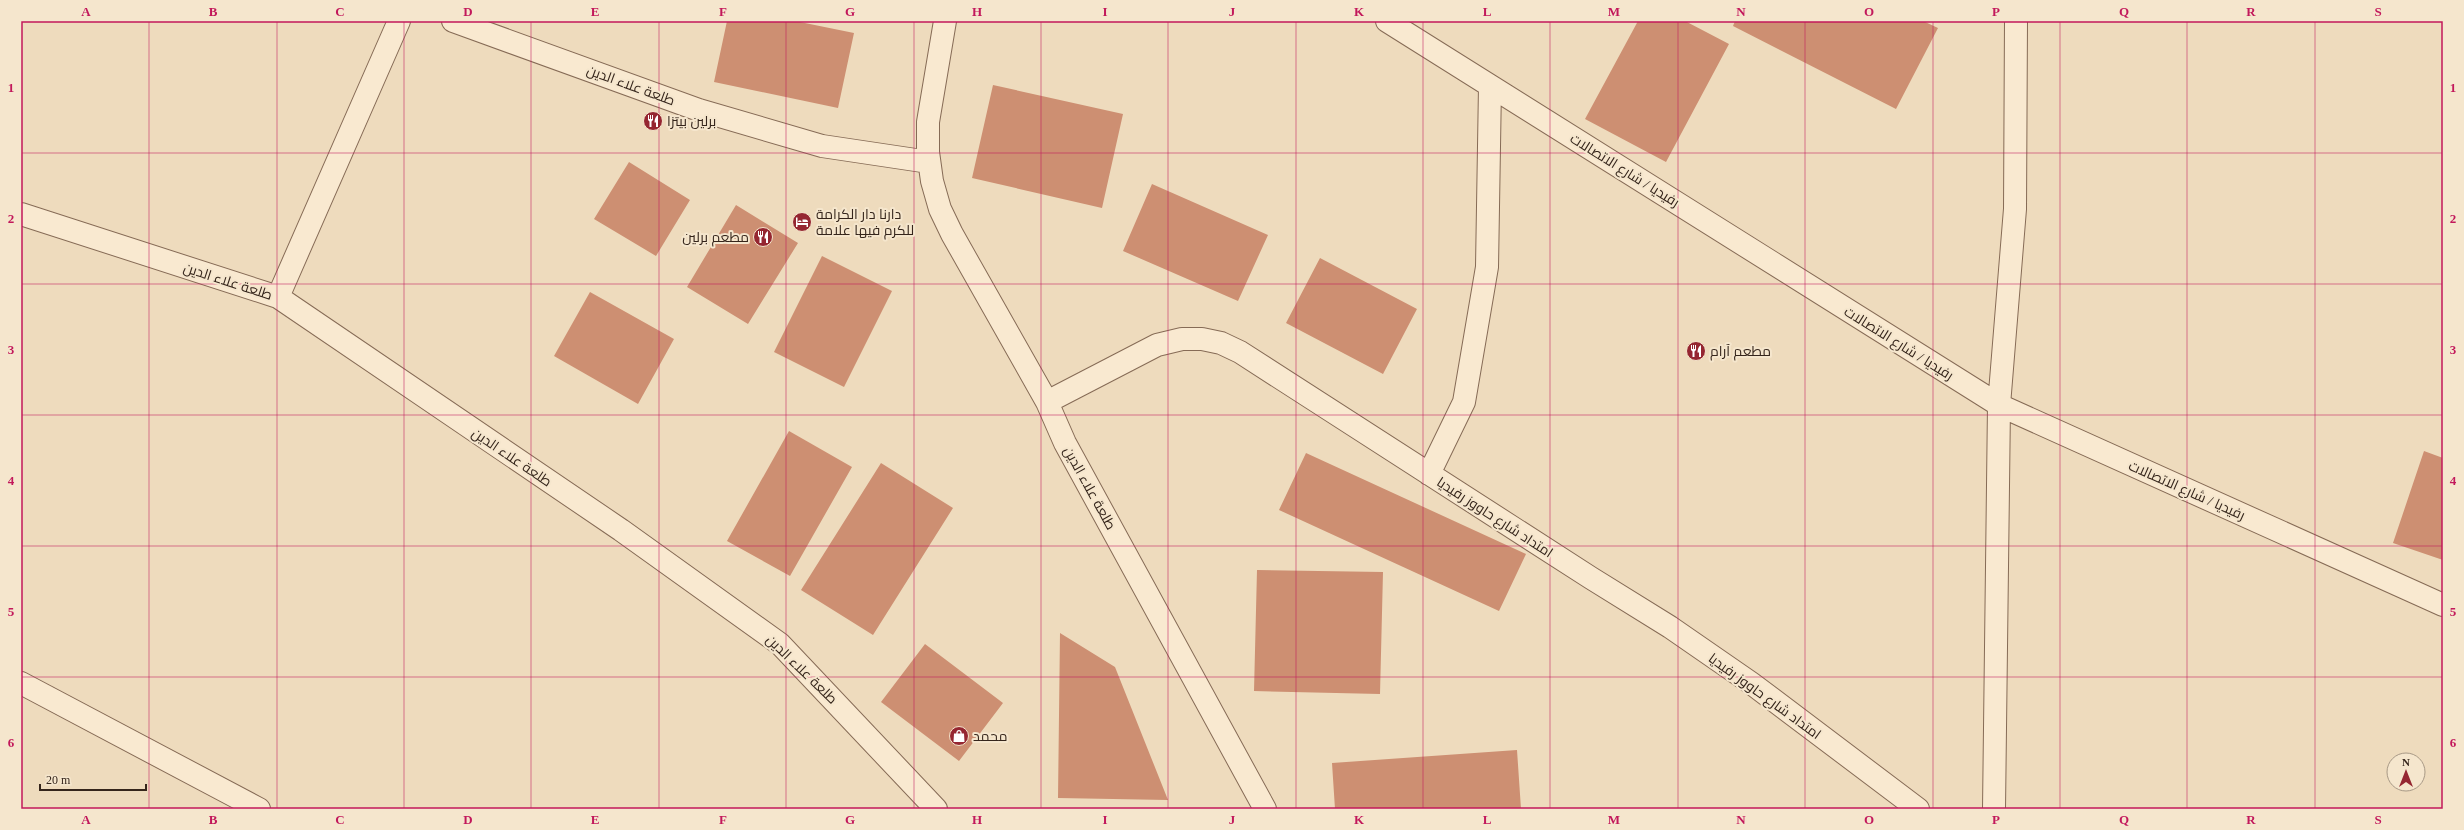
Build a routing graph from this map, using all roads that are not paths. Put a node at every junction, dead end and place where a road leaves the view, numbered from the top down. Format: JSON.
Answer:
{"nodes":[{"id":1,"x":399,"y":21,"type":"edge"},
{"id":2,"x":453,"y":21,"type":"edge"},
{"id":3,"x":945,"y":21,"type":"edge"},
{"id":4,"x":1387,"y":21,"type":"edge"},
{"id":5,"x":2016,"y":21,"type":"edge"},
{"id":6,"x":1490,"y":86,"type":"junction"},
{"id":7,"x":929,"y":162,"type":"junction"},
{"id":8,"x":21,"y":214,"type":"edge"},
{"id":9,"x":278,"y":297,"type":"junction"},
{"id":10,"x":1047,"y":402,"type":"junction"},
{"id":11,"x":1999,"y":405,"type":"junction"},
{"id":12,"x":1429,"y":474,"type":"junction"},
{"id":13,"x":2443,"y":605,"type":"edge"},
{"id":14,"x":21,"y":683,"type":"edge"},
{"id":15,"x":259,"y":809,"type":"edge"},
{"id":16,"x":936,"y":809,"type":"edge"},
{"id":17,"x":1265,"y":809,"type":"edge"},
{"id":18,"x":1918,"y":809,"type":"edge"},
{"id":19,"x":1994,"y":809,"type":"edge"}],
"edges":[{"from":1,"to":9,"type":"street"},
{"from":2,"to":7,"type":"street","name":"طلعة علاء الدين"},
{"from":3,"to":7,"type":"street","name":"طلعة علاء الدين"},
{"from":4,"to":6,"type":"street","name":"رفيديا / شارع الاتصالات"},
{"from":5,"to":11,"type":"street"},
{"from":6,"to":11,"type":"street","name":"رفيديا / شارع الاتصالات"},
{"from":6,"to":12,"type":"street"},
{"from":7,"to":10,"type":"street","name":"طلعة علاء الدين"},
{"from":8,"to":9,"type":"street","name":"طلعة علاء الدين"},
{"from":9,"to":16,"type":"street","name":"طلعة علاء الدين"},
{"from":10,"to":12,"type":"street","name":"امتداد شارع حاووز رفيديا"},
{"from":10,"to":17,"type":"street","name":"طلعة علاء الدين"},
{"from":11,"to":13,"type":"street","name":"رفيديا / شارع الاتصالات"},
{"from":11,"to":19,"type":"street"},
{"from":12,"to":18,"type":"street","name":"امتداد شارع حاووز رفيديا"},
{"from":14,"to":15,"type":"street"}]}
